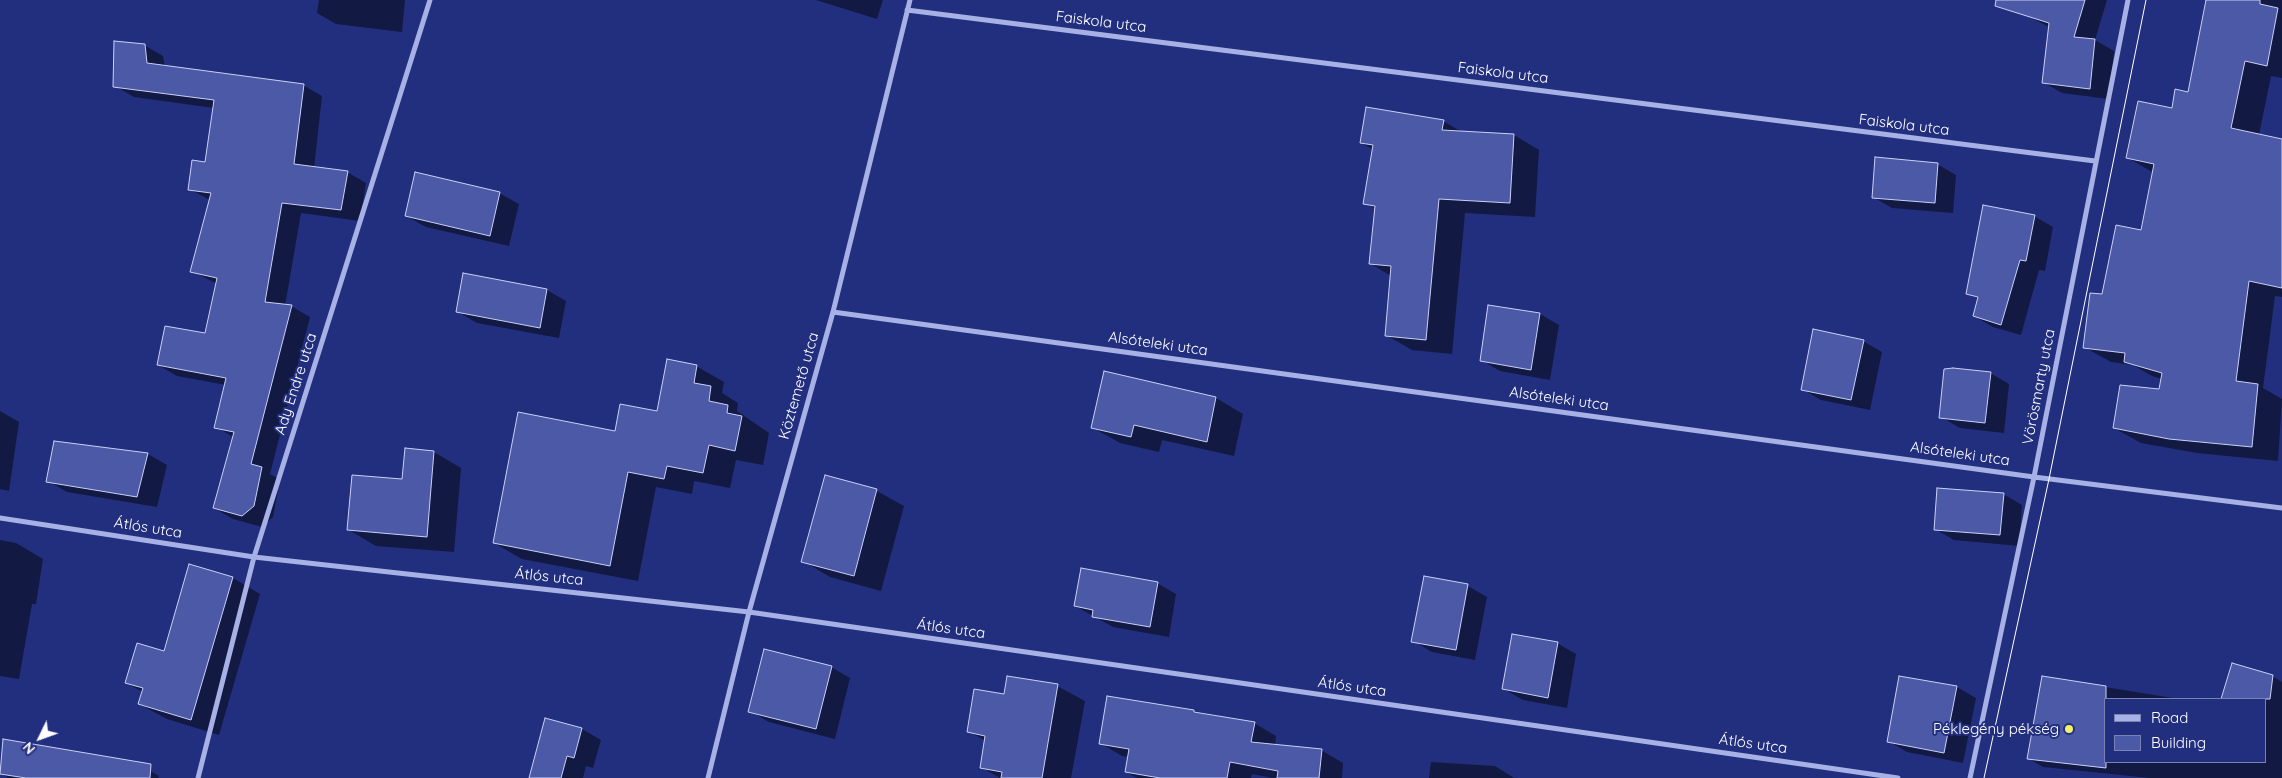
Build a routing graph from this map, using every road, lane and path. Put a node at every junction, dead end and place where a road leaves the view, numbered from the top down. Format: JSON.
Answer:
{"nodes":[{"id":1,"x":430,"y":0,"type":"edge"},
{"id":2,"x":910,"y":0,"type":"edge"},
{"id":3,"x":2128,"y":0,"type":"edge"},
{"id":4,"x":907,"y":10,"type":"junction"},
{"id":5,"x":2095,"y":161,"type":"junction"},
{"id":6,"x":833,"y":312,"type":"junction"},
{"id":7,"x":2034,"y":477,"type":"junction"},
{"id":8,"x":2282,"y":508,"type":"edge"},
{"id":9,"x":0,"y":518,"type":"edge"},
{"id":10,"x":254,"y":557,"type":"junction"},
{"id":11,"x":749,"y":612,"type":"junction"},
{"id":12,"x":198,"y":778,"type":"edge"},
{"id":13,"x":708,"y":778,"type":"edge"},
{"id":14,"x":1898,"y":778,"type":"edge"},
{"id":15,"x":1970,"y":778,"type":"edge"}],
"edges":[{"from":1,"to":10,"type":"street","name":"Ady Endre utca"},
{"from":2,"to":4,"type":"street","name":"Köztemető utca"},
{"from":3,"to":5,"type":"street","name":"Vörösmarty utca"},
{"from":4,"to":5,"type":"street","name":"Faiskola utca"},
{"from":4,"to":6,"type":"street","name":"Köztemető utca"},
{"from":5,"to":7,"type":"street","name":"Vörösmarty utca"},
{"from":6,"to":7,"type":"street","name":"Alsóteleki utca"},
{"from":6,"to":11,"type":"street","name":"Köztemető utca"},
{"from":7,"to":8,"type":"street","name":"Alsóteleki utca"},
{"from":7,"to":15,"type":"street","name":"Vörösmarty utca"},
{"from":9,"to":10,"type":"street","name":"Átlós utca"},
{"from":10,"to":11,"type":"street","name":"Átlós utca"},
{"from":10,"to":12,"type":"street","name":"Ady Endre utca"},
{"from":11,"to":13,"type":"street","name":"Köztemető utca"},
{"from":11,"to":14,"type":"street","name":"Átlós utca"}]}
